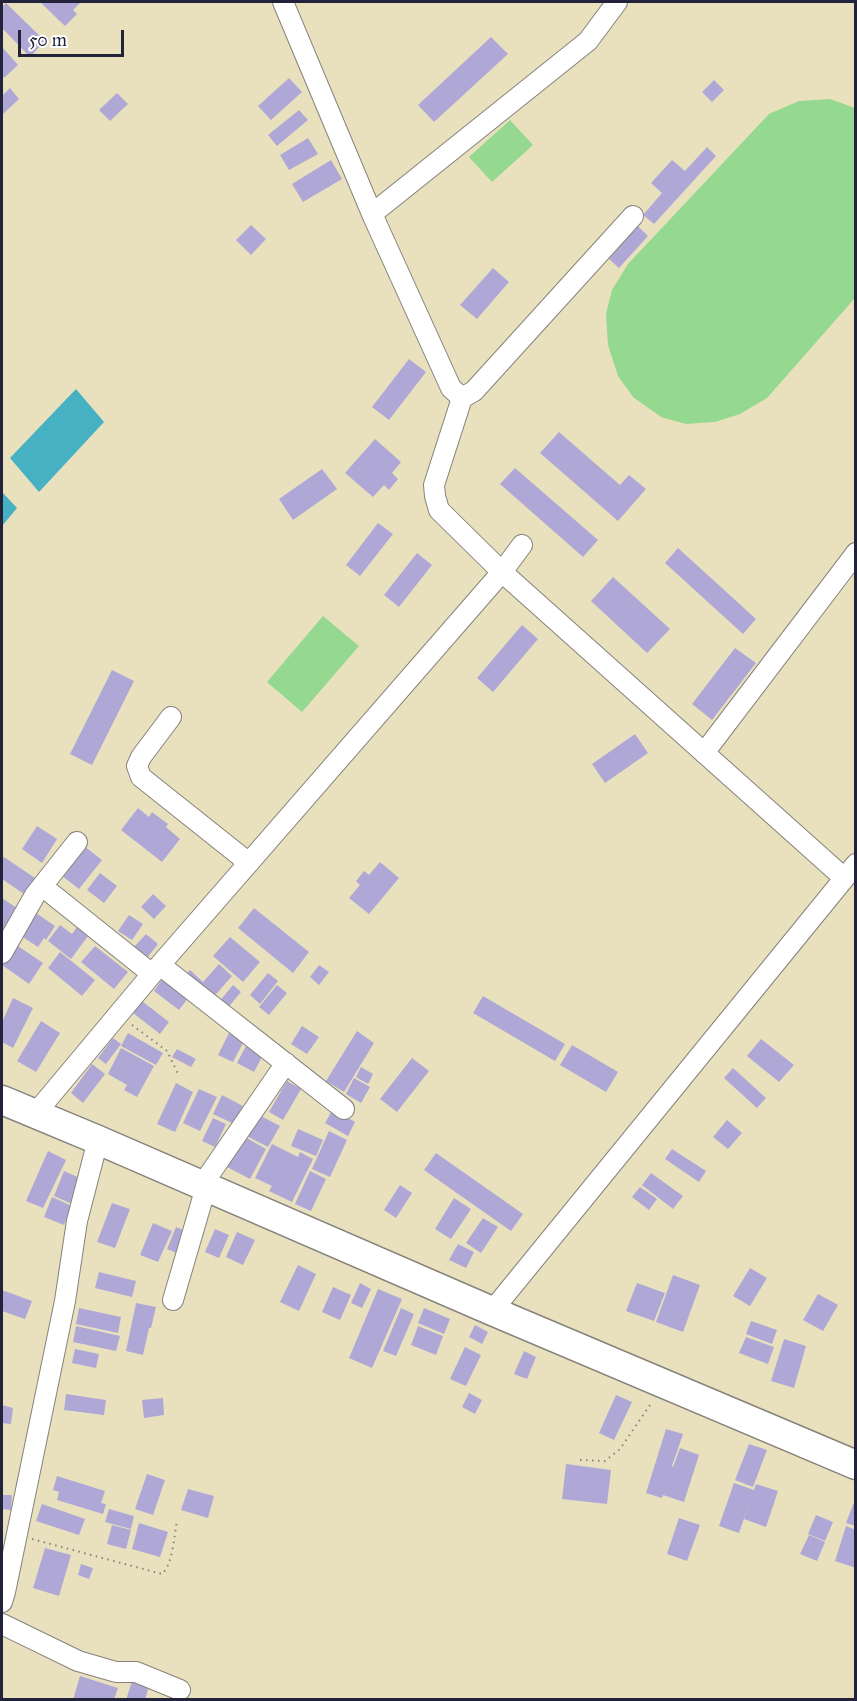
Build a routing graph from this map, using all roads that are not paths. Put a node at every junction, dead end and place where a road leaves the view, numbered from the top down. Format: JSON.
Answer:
{"nodes":[{"id":1,"x":283,"y":2,"type":"edge"},
{"id":2,"x":617,"y":2,"type":"edge"},
{"id":3,"x":372,"y":214,"type":"junction"},
{"id":4,"x":633,"y":216,"type":"dead end"},
{"id":5,"x":462,"y":398,"type":"junction"},
{"id":6,"x":522,"y":545,"type":"dead end"},
{"id":7,"x":855,"y":553,"type":"edge"},
{"id":8,"x":502,"y":572,"type":"junction"},
{"id":9,"x":171,"y":717,"type":"dead end"},
{"id":10,"x":704,"y":753,"type":"junction"},
{"id":11,"x":77,"y":842,"type":"dead end"},
{"id":12,"x":249,"y":863,"type":"junction"},
{"id":13,"x":849,"y":870,"type":"edge"},
{"id":14,"x":42,"y":886,"type":"junction"},
{"id":15,"x":2,"y":952,"type":"edge"},
{"id":16,"x":156,"y":970,"type":"junction"},
{"id":17,"x":286,"y":1063,"type":"junction"},
{"id":18,"x":2,"y":1100,"type":"edge"},
{"id":19,"x":344,"y":1109,"type":"dead end"},
{"id":20,"x":34,"y":1114,"type":"junction"},
{"id":21,"x":98,"y":1140,"type":"junction"},
{"id":22,"x":204,"y":1186,"type":"junction"},
{"id":23,"x":172,"y":1300,"type":"dead end"},
{"id":24,"x":492,"y":1311,"type":"junction"},
{"id":25,"x":855,"y":1465,"type":"edge"},
{"id":26,"x":2,"y":1602,"type":"edge"},
{"id":27,"x":2,"y":1624,"type":"edge"},
{"id":28,"x":180,"y":1690,"type":"dead end"}],
"edges":[{"from":1,"to":3,"type":"street"},
{"from":2,"to":3,"type":"street"},
{"from":3,"to":5,"type":"street"},
{"from":4,"to":5,"type":"street"},
{"from":5,"to":8,"type":"street"},
{"from":6,"to":8,"type":"street"},
{"from":7,"to":10,"type":"street"},
{"from":8,"to":10,"type":"street"},
{"from":8,"to":12,"type":"street"},
{"from":9,"to":12,"type":"street"},
{"from":10,"to":13,"type":"street"},
{"from":11,"to":14,"type":"street"},
{"from":12,"to":16,"type":"street"},
{"from":13,"to":24,"type":"street"},
{"from":14,"to":15,"type":"street"},
{"from":14,"to":16,"type":"street"},
{"from":16,"to":17,"type":"street"},
{"from":16,"to":20,"type":"street"},
{"from":17,"to":19,"type":"street"},
{"from":17,"to":22,"type":"street"},
{"from":18,"to":20,"type":"highway"},
{"from":20,"to":21,"type":"highway"},
{"from":21,"to":22,"type":"highway"},
{"from":21,"to":26,"type":"street"},
{"from":22,"to":23,"type":"street"},
{"from":22,"to":24,"type":"highway"},
{"from":24,"to":25,"type":"highway"},
{"from":27,"to":28,"type":"street"}]}
